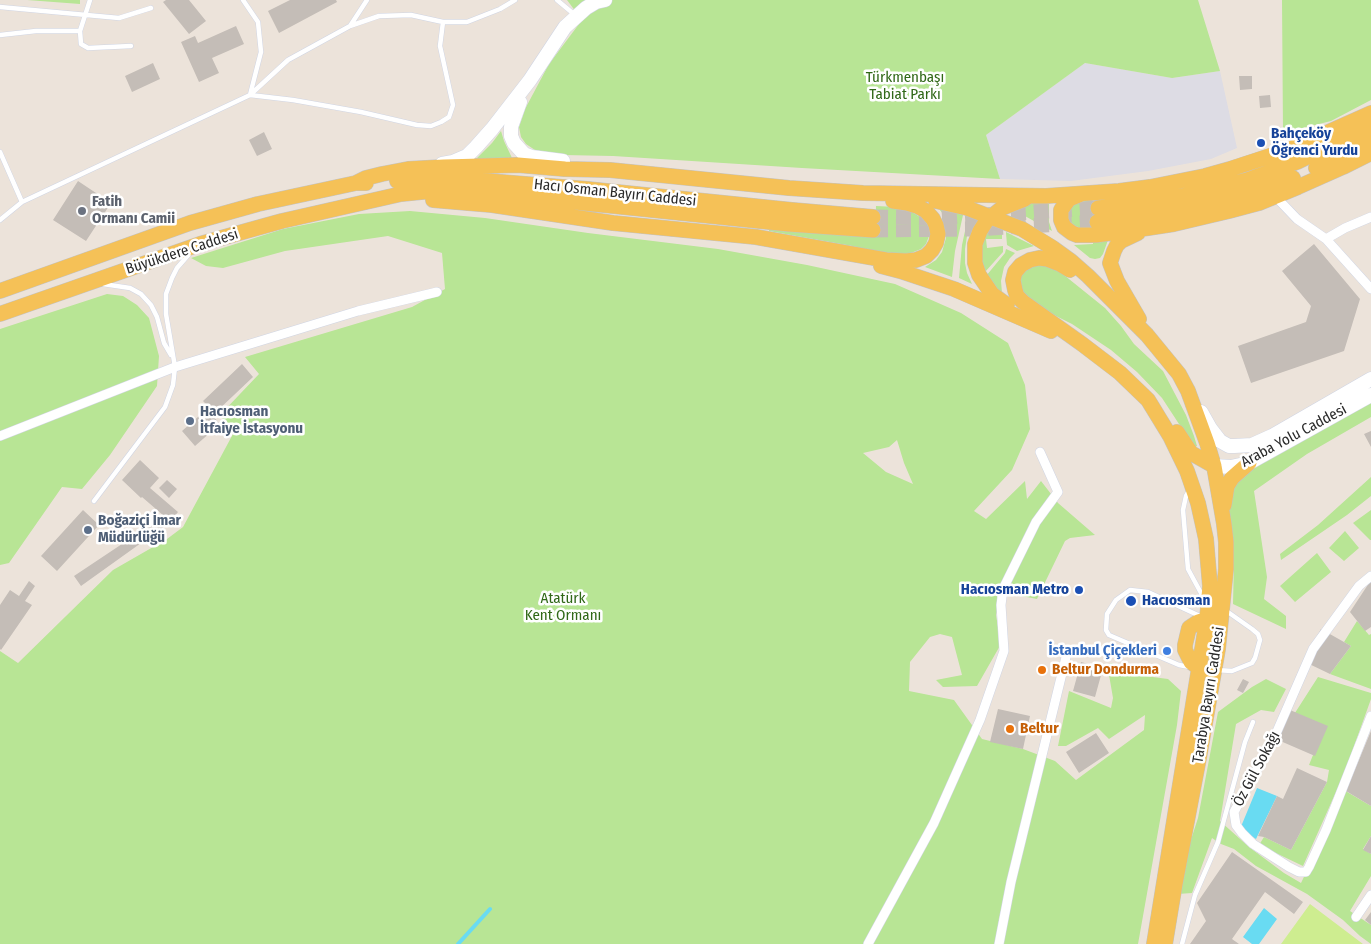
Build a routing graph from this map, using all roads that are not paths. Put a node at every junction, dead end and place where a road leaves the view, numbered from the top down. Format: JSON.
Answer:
{"nodes":[{"id":1,"x":90,"y":0,"type":"edge"},
{"id":2,"x":243,"y":0,"type":"edge"},
{"id":3,"x":367,"y":0,"type":"edge"},
{"id":4,"x":515,"y":0,"type":"edge"},
{"id":5,"x":557,"y":0,"type":"edge"},
{"id":6,"x":605,"y":0,"type":"edge"},
{"id":7,"x":0,"y":7,"type":"edge"},
{"id":8,"x":151,"y":8,"type":"dead end"},
{"id":9,"x":86,"y":15,"type":"junction"},
{"id":10,"x":576,"y":16,"type":"junction"},
{"id":11,"x":443,"y":22,"type":"junction"},
{"id":12,"x":350,"y":26,"type":"junction"},
{"id":13,"x":80,"y":31,"type":"junction"},
{"id":14,"x":0,"y":35,"type":"edge"},
{"id":15,"x":131,"y":46,"type":"dead end"},
{"id":16,"x":530,"y":80,"type":"junction"},
{"id":17,"x":250,"y":95,"type":"junction"},
{"id":18,"x":1371,"y":113,"type":"edge"},
{"id":19,"x":1371,"y":126,"type":"edge"},
{"id":20,"x":1371,"y":142,"type":"edge"},
{"id":21,"x":0,"y":152,"type":"edge"},
{"id":22,"x":1371,"y":153,"type":"edge"},
{"id":23,"x":429,"y":168,"type":"junction"},
{"id":24,"x":610,"y":170,"type":"junction"},
{"id":25,"x":356,"y":183,"type":"junction"},
{"id":26,"x":863,"y":193,"type":"junction"},
{"id":27,"x":902,"y":193,"type":"junction"},
{"id":28,"x":1082,"y":193,"type":"junction"},
{"id":29,"x":1046,"y":196,"type":"junction"},
{"id":30,"x":1276,"y":196,"type":"junction"},
{"id":31,"x":22,"y":202,"type":"junction"},
{"id":32,"x":367,"y":203,"type":"junction"},
{"id":33,"x":991,"y":216,"type":"junction"},
{"id":34,"x":1371,"y":217,"type":"edge"},
{"id":35,"x":0,"y":220,"type":"edge"},
{"id":36,"x":1148,"y":228,"type":"junction"},
{"id":37,"x":1326,"y":239,"type":"junction"},
{"id":38,"x":200,"y":244,"type":"junction"},
{"id":39,"x":840,"y":253,"type":"junction"},
{"id":40,"x":1088,"y":276,"type":"junction"},
{"id":41,"x":91,"y":282,"type":"junction"},
{"id":42,"x":1371,"y":289,"type":"edge"},
{"id":43,"x":0,"y":290,"type":"edge"},
{"id":44,"x":437,"y":292,"type":"dead end"},
{"id":45,"x":0,"y":314,"type":"edge"},
{"id":46,"x":1037,"y":324,"type":"junction"},
{"id":47,"x":1147,"y":335,"type":"junction"},
{"id":48,"x":1082,"y":344,"type":"junction"},
{"id":49,"x":172,"y":357,"type":"junction"},
{"id":50,"x":175,"y":367,"type":"junction"},
{"id":51,"x":1371,"y":379,"type":"edge"},
{"id":52,"x":1188,"y":392,"type":"junction"},
{"id":53,"x":1371,"y":395,"type":"edge"},
{"id":54,"x":1148,"y":400,"type":"junction"},
{"id":55,"x":0,"y":436,"type":"edge"},
{"id":56,"x":1040,"y":452,"type":"dead end"},
{"id":57,"x":1249,"y":462,"type":"junction"},
{"id":58,"x":1214,"y":466,"type":"junction"},
{"id":59,"x":1193,"y":486,"type":"junction"},
{"id":60,"x":94,"y":500,"type":"dead end"},
{"id":61,"x":1224,"y":524,"type":"junction"},
{"id":62,"x":1371,"y":576,"type":"edge"},
{"id":63,"x":1222,"y":608,"type":"junction"},
{"id":64,"x":1207,"y":619,"type":"junction"},
{"id":65,"x":1067,"y":653,"type":"dead end"},
{"id":66,"x":1198,"y":668,"type":"junction"},
{"id":67,"x":1214,"y":670,"type":"junction"},
{"id":68,"x":1371,"y":716,"type":"edge"},
{"id":69,"x":1253,"y":722,"type":"dead end"},
{"id":70,"x":1371,"y":895,"type":"edge"},
{"id":71,"x":1356,"y":917,"type":"dead end"},
{"id":72,"x":868,"y":944,"type":"edge"},
{"id":73,"x":999,"y":944,"type":"edge"},
{"id":74,"x":1154,"y":944,"type":"edge"},
{"id":75,"x":1165,"y":944,"type":"edge"},
{"id":76,"x":1182,"y":944,"type":"edge"}],
"edges":[{"from":1,"to":9,"type":"lane"},
{"from":2,"to":17,"type":"lane"},
{"from":3,"to":12,"type":"lane"},
{"from":4,"to":11,"type":"lane"},
{"from":5,"to":10,"type":"lane"},
{"from":6,"to":10,"type":"main road"},
{"from":7,"to":9,"type":"lane"},
{"from":8,"to":9,"type":"lane"},
{"from":9,"to":13,"type":"lane"},
{"from":10,"to":16,"type":"main road"},
{"from":11,"to":12,"type":"lane"},
{"from":11,"to":17,"type":"lane"},
{"from":12,"to":17,"type":"lane"},
{"from":13,"to":14,"type":"lane"},
{"from":13,"to":15,"type":"lane"},
{"from":16,"to":23,"type":"main road"},
{"from":16,"to":24,"type":"main road"},
{"from":17,"to":31,"type":"lane"},
{"from":18,"to":28,"type":"main road"},
{"from":19,"to":20,"type":"main road"},
{"from":21,"to":31,"type":"lane"},
{"from":22,"to":30,"type":"main road"},
{"from":23,"to":24,"type":"main road"},
{"from":23,"to":25,"type":"main road"},
{"from":24,"to":26,"type":"main road"},
{"from":25,"to":32,"type":"main road","name":"Hacı Osman Bayırı Caddesi"},
{"from":25,"to":43,"type":"main road","name":"Büyükdere Caddesi"},
{"from":26,"to":27,"type":"main road"},
{"from":26,"to":39,"type":"main road"},
{"from":27,"to":29,"type":"main road"},
{"from":27,"to":33,"type":"main road","name":"Tarabya Bayırı Caddesi"},
{"from":28,"to":29,"type":"main road"},
{"from":28,"to":36,"type":"main road"},
{"from":29,"to":33,"type":"main road"},
{"from":30,"to":36,"type":"main road"},
{"from":30,"to":37,"type":"street"},
{"from":31,"to":35,"type":"lane"},
{"from":32,"to":38,"type":"main road","name":"Büyükdere Caddesi"},
{"from":32,"to":39,"type":"main road"},
{"from":33,"to":40,"type":"main road","name":"Tarabya Bayırı Caddesi"},
{"from":33,"to":46,"type":"main road"},
{"from":34,"to":37,"type":"street"},
{"from":36,"to":47,"type":"main road"},
{"from":37,"to":42,"type":"street"},
{"from":38,"to":41,"type":"main road","name":"Büyükdere Caddesi"},
{"from":38,"to":49,"type":"lane"},
{"from":39,"to":46,"type":"main road"},
{"from":40,"to":47,"type":"main road","name":"Tarabya Bayırı Caddesi"},
{"from":40,"to":48,"type":"main road"},
{"from":41,"to":45,"type":"main road","name":"Büyükdere Caddesi"},
{"from":41,"to":49,"type":"lane"},
{"from":44,"to":50,"type":"street"},
{"from":46,"to":48,"type":"main road"},
{"from":47,"to":52,"type":"main road","name":"Tarabya Bayırı Caddesi"},
{"from":48,"to":54,"type":"main road","name":"Tarabya Bayırı Caddesi"},
{"from":49,"to":50,"type":"lane"},
{"from":50,"to":55,"type":"street"},
{"from":50,"to":60,"type":"lane"},
{"from":51,"to":52,"type":"main road","name":"Araba Yolu Caddesi"},
{"from":52,"to":58,"type":"main road","name":"Tarabya Bayırı Caddesi"},
{"from":53,"to":57,"type":"main road","name":"Araba Yolu Caddesi"},
{"from":54,"to":58,"type":"main road"},
{"from":54,"to":59,"type":"main road","name":"Tarabya Bayırı Caddesi"},
{"from":56,"to":72,"type":"street"},
{"from":57,"to":58,"type":"main road","name":"Araba Yolu Caddesi"},
{"from":57,"to":61,"type":"main road"},
{"from":58,"to":61,"type":"main road","name":"Tarabya Bayırı Caddesi"},
{"from":59,"to":64,"type":"main road","name":"Tarabya Bayırı Caddesi"},
{"from":59,"to":64,"type":"lane"},
{"from":61,"to":63,"type":"main road","name":"Tarabya Bayırı Caddesi"},
{"from":62,"to":68,"type":"street","name":"Öz Gül Sokağı"},
{"from":63,"to":67,"type":"main road","name":"Tarabya Bayırı Caddesi"},
{"from":63,"to":67,"type":"lane"},
{"from":64,"to":66,"type":"main road","name":"Tarabya Bayırı Caddesi"},
{"from":64,"to":66,"type":"lane"},
{"from":65,"to":73,"type":"street"},
{"from":66,"to":67,"type":"main road"},
{"from":66,"to":74,"type":"main road","name":"Tarabya Bayırı Caddesi"},
{"from":67,"to":75,"type":"main road","name":"Tarabya Bayırı Caddesi"},
{"from":69,"to":76,"type":"lane"},
{"from":70,"to":71,"type":"street"}]}
